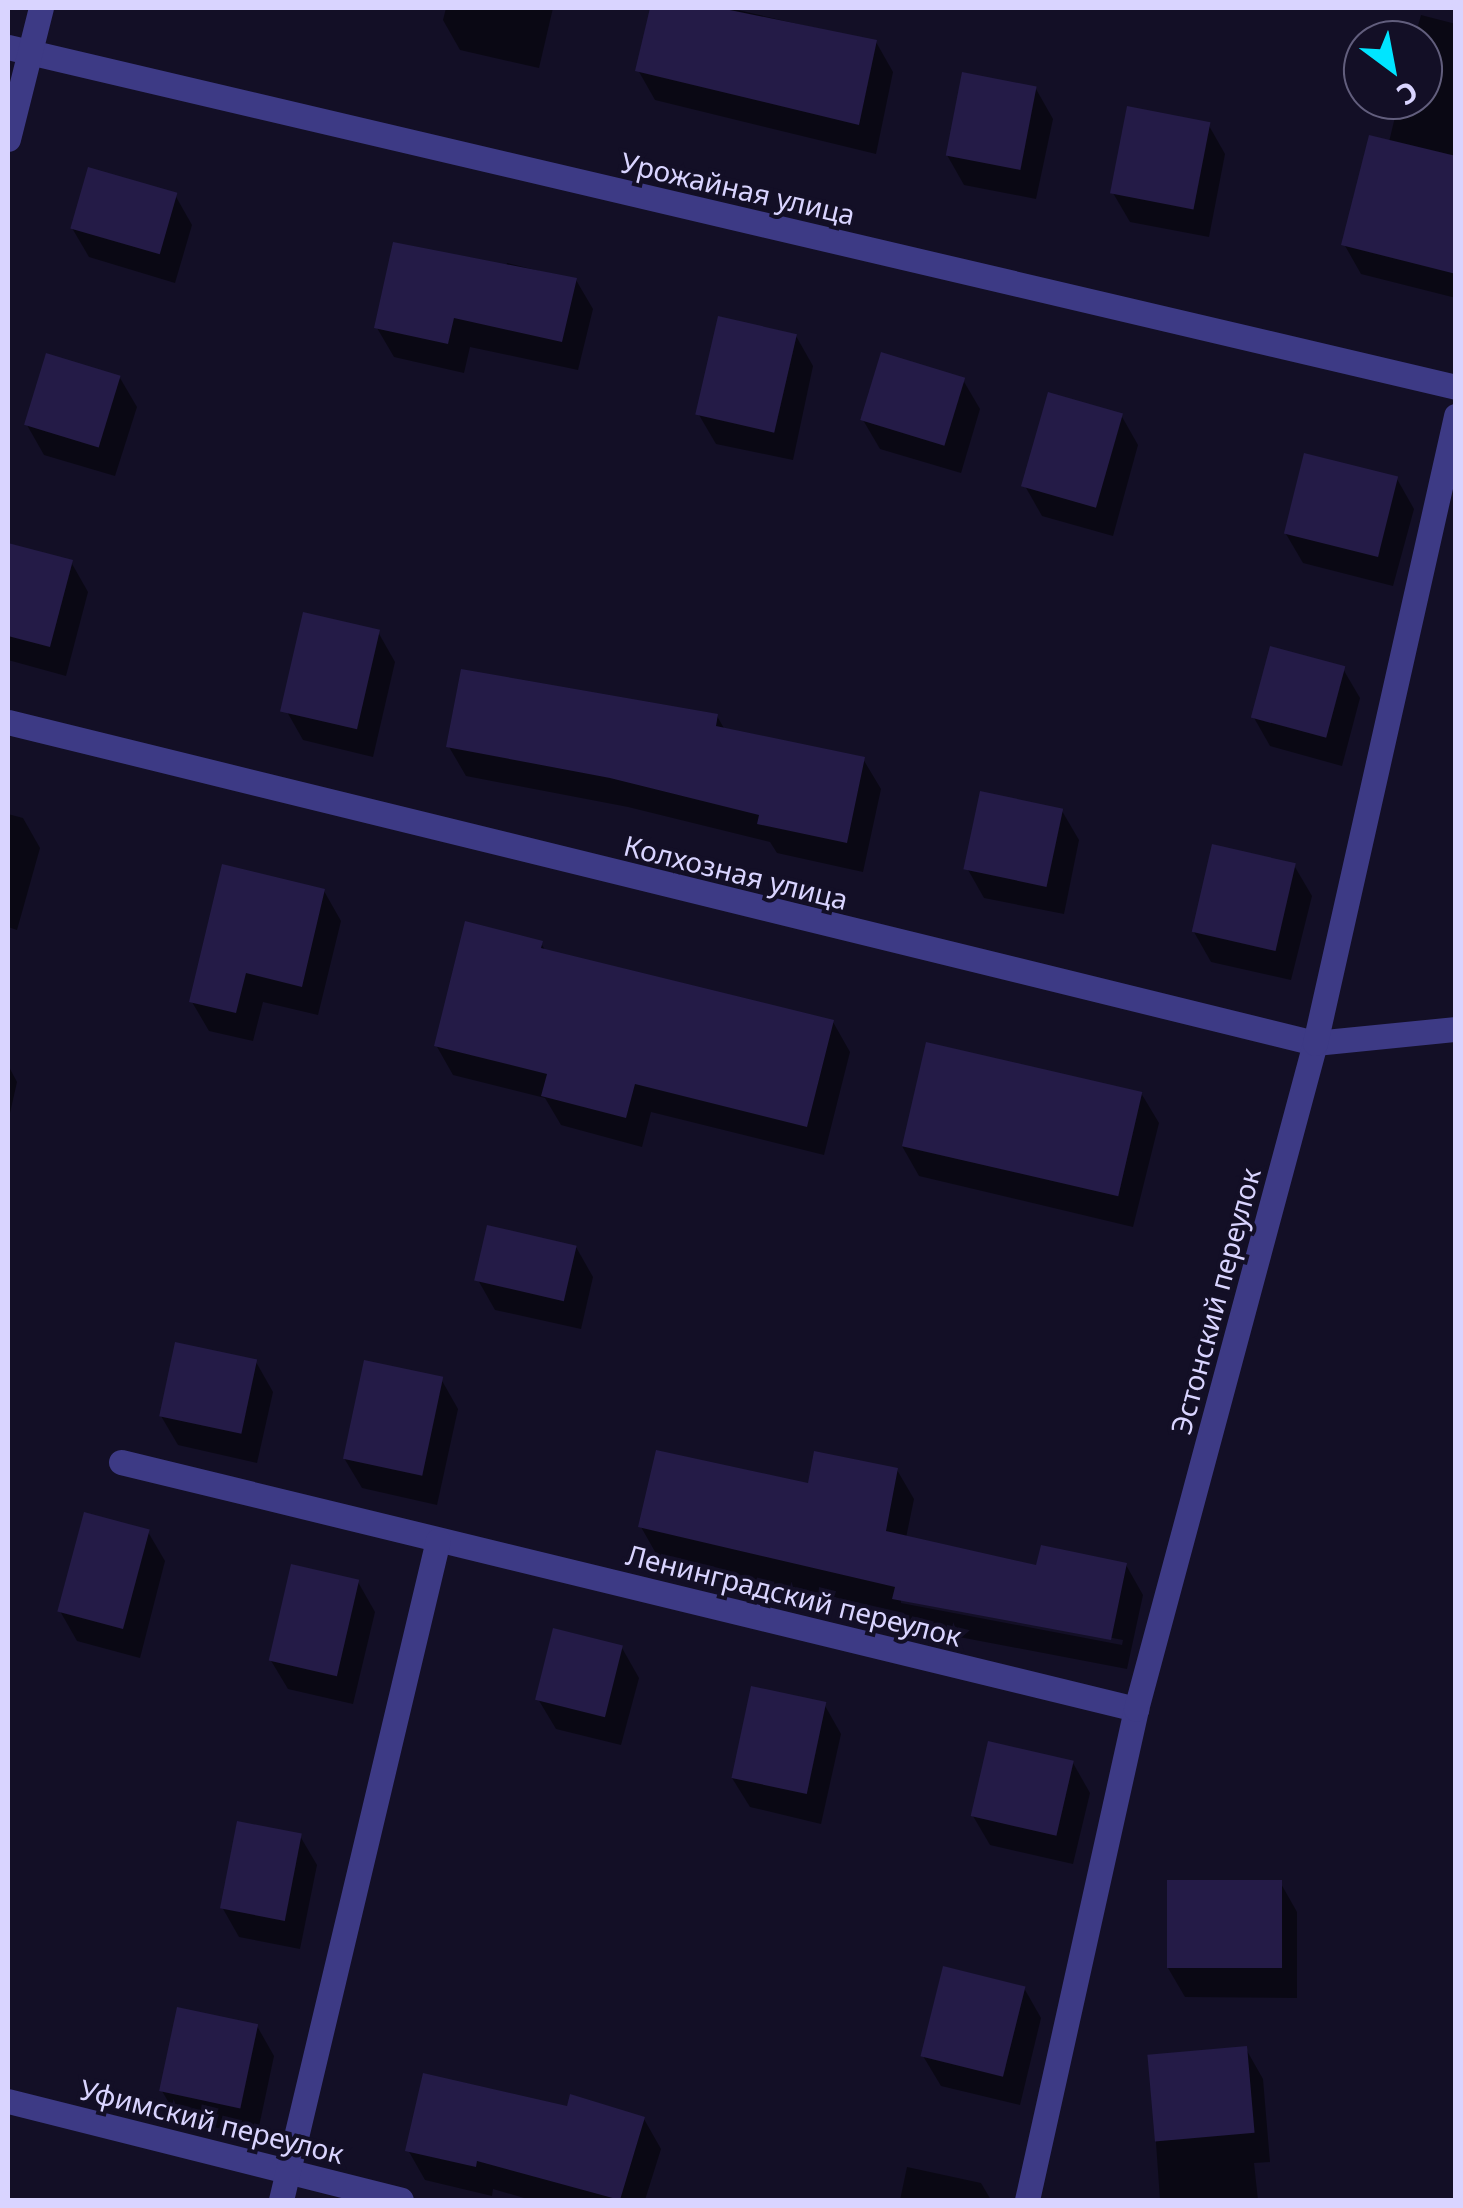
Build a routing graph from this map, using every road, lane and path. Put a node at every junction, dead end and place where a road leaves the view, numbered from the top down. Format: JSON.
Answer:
{"nodes":[{"id":1,"x":41,"y":8,"type":"edge"},
{"id":2,"x":18,"y":50,"type":"edge"},
{"id":3,"x":8,"y":139,"type":"edge"},
{"id":4,"x":1456,"y":387,"type":"edge"},
{"id":5,"x":1456,"y":416,"type":"edge"},
{"id":6,"x":8,"y":722,"type":"edge"},
{"id":7,"x":1456,"y":1029,"type":"edge"},
{"id":8,"x":1315,"y":1043,"type":"junction"},
{"id":9,"x":121,"y":1462,"type":"dead end"},
{"id":10,"x":438,"y":1540,"type":"junction"},
{"id":11,"x":1136,"y":1709,"type":"junction"},
{"id":12,"x":8,"y":2101,"type":"edge"},
{"id":13,"x":288,"y":2168,"type":"junction"},
{"id":14,"x":281,"y":2200,"type":"edge"},
{"id":15,"x":401,"y":2200,"type":"edge"},
{"id":16,"x":1027,"y":2200,"type":"edge"}],
"edges":[{"from":1,"to":2,"type":"street"},
{"from":2,"to":3,"type":"street"},
{"from":2,"to":4,"type":"street","name":"Урожайная улица"},
{"from":5,"to":8,"type":"street","name":"Эстонский переулок"},
{"from":6,"to":8,"type":"street","name":"Колхозная улица"},
{"from":7,"to":8,"type":"street","name":"Колхозная улица"},
{"from":8,"to":11,"type":"street","name":"Эстонский переулок"},
{"from":9,"to":10,"type":"street","name":"Ленинградский переулок"},
{"from":10,"to":11,"type":"street","name":"Ленинградский переулок"},
{"from":10,"to":13,"type":"street"},
{"from":11,"to":16,"type":"street","name":"Эстонский переулок"},
{"from":12,"to":13,"type":"street","name":"Уфимский переулок"},
{"from":13,"to":14,"type":"street"},
{"from":13,"to":15,"type":"street","name":"Уфимский переулок"}]}
